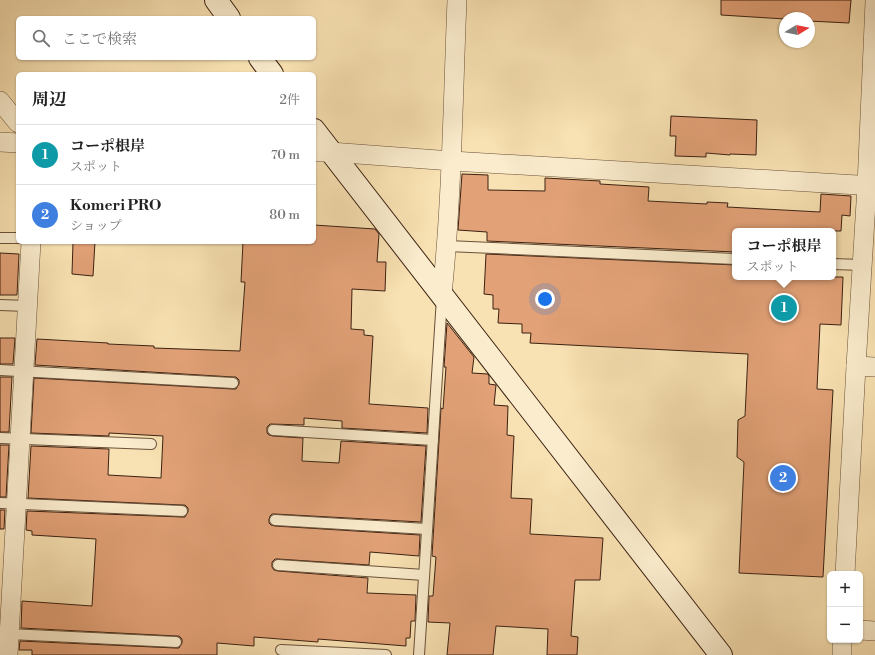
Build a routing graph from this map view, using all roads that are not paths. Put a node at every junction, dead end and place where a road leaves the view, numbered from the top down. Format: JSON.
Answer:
{"nodes":[{"id":1,"x":216,"y":0,"type":"edge"},
{"id":2,"x":456,"y":0,"type":"edge"},
{"id":3,"x":875,"y":2,"type":"edge"},
{"id":4,"x":228,"y":16,"type":"edge"},
{"id":5,"x":262,"y":60,"type":"edge"},
{"id":6,"x":270,"y":72,"type":"edge"},
{"id":7,"x":0,"y":101,"type":"edge"},
{"id":8,"x":16,"y":121,"type":"edge"},
{"id":9,"x":316,"y":136,"type":"edge"},
{"id":10,"x":0,"y":142,"type":"edge"},
{"id":11,"x":16,"y":143,"type":"edge"},
{"id":12,"x":322,"y":152,"type":"edge"},
{"id":13,"x":452,"y":160,"type":"junction"},
{"id":14,"x":871,"y":186,"type":"edge"},
{"id":15,"x":0,"y":238,"type":"edge"},
{"id":16,"x":16,"y":238,"type":"edge"},
{"id":17,"x":31,"y":244,"type":"edge"},
{"id":18,"x":447,"y":246,"type":"junction"},
{"id":19,"x":732,"y":259,"type":"edge"},
{"id":20,"x":836,"y":264,"type":"edge"},
{"id":21,"x":862,"y":265,"type":"junction"},
{"id":22,"x":442,"y":295,"type":"junction"},
{"id":23,"x":0,"y":305,"type":"edge"},
{"id":24,"x":27,"y":306,"type":"junction"},
{"id":25,"x":856,"y":366,"type":"junction"},
{"id":26,"x":875,"y":367,"type":"edge"},
{"id":27,"x":0,"y":370,"type":"edge"},
{"id":28,"x":24,"y":372,"type":"junction"},
{"id":29,"x":233,"y":383,"type":"dead end"},
{"id":30,"x":273,"y":430,"type":"dead end"},
{"id":31,"x":0,"y":438,"type":"edge"},
{"id":32,"x":20,"y":439,"type":"junction"},
{"id":33,"x":433,"y":440,"type":"junction"},
{"id":34,"x":151,"y":444,"type":"dead end"},
{"id":35,"x":8,"y":504,"type":"edge"},
{"id":36,"x":182,"y":511,"type":"dead end"},
{"id":37,"x":275,"y":520,"type":"dead end"},
{"id":38,"x":427,"y":529,"type":"junction"},
{"id":39,"x":278,"y":565,"type":"dead end"},
{"id":40,"x":6,"y":570,"type":"edge"},
{"id":41,"x":846,"y":571,"type":"edge"},
{"id":42,"x":424,"y":574,"type":"junction"},
{"id":43,"x":863,"y":630,"type":"edge"},
{"id":44,"x":875,"y":631,"type":"edge"},
{"id":45,"x":9,"y":634,"type":"junction"},
{"id":46,"x":176,"y":642,"type":"dead end"},
{"id":47,"x":842,"y":643,"type":"edge"},
{"id":48,"x":280,"y":650,"type":"dead end"},
{"id":49,"x":8,"y":655,"type":"edge"},
{"id":50,"x":386,"y":655,"type":"edge"},
{"id":51,"x":419,"y":655,"type":"edge"},
{"id":52,"x":721,"y":655,"type":"edge"},
{"id":53,"x":842,"y":655,"type":"edge"}],
"edges":[{"from":1,"to":4,"type":"street"},
{"from":2,"to":13,"type":"street"},
{"from":3,"to":14,"type":"street"},
{"from":5,"to":6,"type":"street"},
{"from":7,"to":8,"type":"street"},
{"from":9,"to":12,"type":"street"},
{"from":10,"to":11,"type":"street"},
{"from":12,"to":13,"type":"street"},
{"from":12,"to":22,"type":"street"},
{"from":13,"to":14,"type":"street"},
{"from":13,"to":18,"type":"street"},
{"from":14,"to":21,"type":"street"},
{"from":15,"to":16,"type":"lane"},
{"from":17,"to":24,"type":"street"},
{"from":18,"to":19,"type":"lane"},
{"from":18,"to":22,"type":"street"},
{"from":20,"to":21,"type":"lane"},
{"from":21,"to":25,"type":"street"},
{"from":22,"to":33,"type":"lane"},
{"from":22,"to":52,"type":"street"},
{"from":23,"to":24,"type":"lane"},
{"from":24,"to":28,"type":"street"},
{"from":25,"to":26,"type":"street"},
{"from":25,"to":41,"type":"street"},
{"from":27,"to":28,"type":"lane"},
{"from":28,"to":29,"type":"lane"},
{"from":28,"to":32,"type":"street"},
{"from":30,"to":33,"type":"lane"},
{"from":31,"to":32,"type":"lane"},
{"from":32,"to":34,"type":"lane"},
{"from":32,"to":35,"type":"street"},
{"from":33,"to":38,"type":"lane"},
{"from":35,"to":36,"type":"lane"},
{"from":35,"to":40,"type":"street"},
{"from":37,"to":38,"type":"lane"},
{"from":38,"to":42,"type":"lane"},
{"from":39,"to":42,"type":"lane"},
{"from":40,"to":45,"type":"street"},
{"from":42,"to":51,"type":"lane"},
{"from":43,"to":44,"type":"street"},
{"from":45,"to":46,"type":"lane"},
{"from":45,"to":49,"type":"street"},
{"from":47,"to":53,"type":"street"},
{"from":48,"to":50,"type":"lane"}]}
